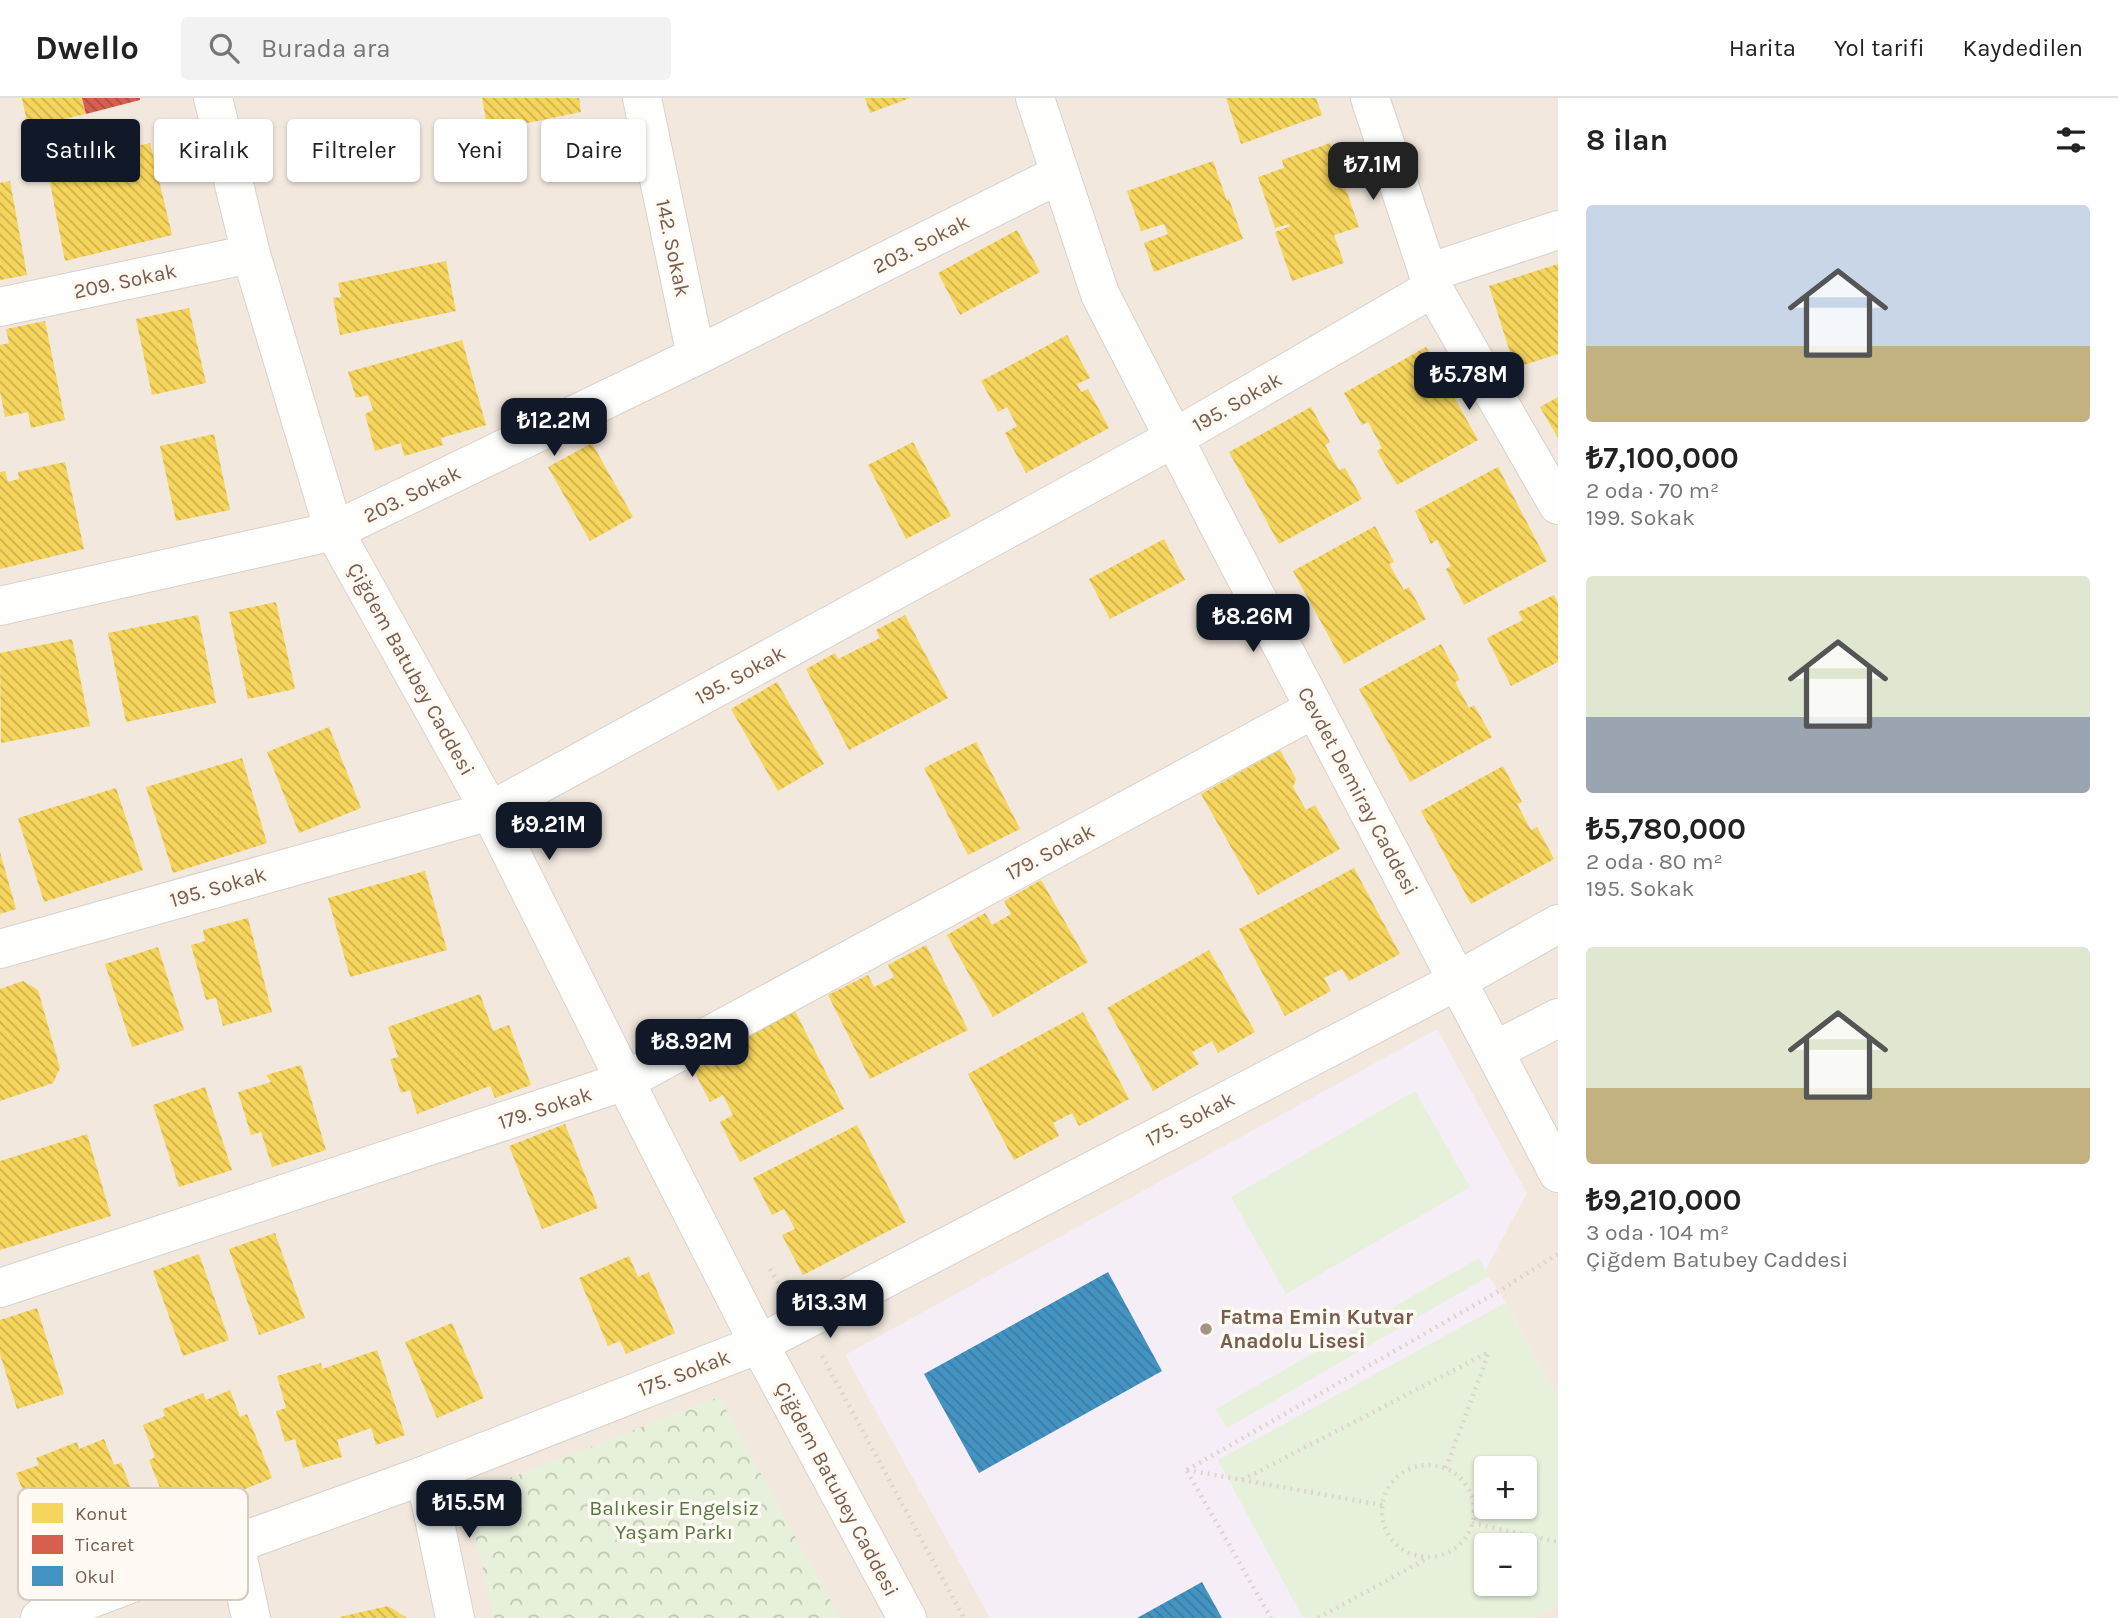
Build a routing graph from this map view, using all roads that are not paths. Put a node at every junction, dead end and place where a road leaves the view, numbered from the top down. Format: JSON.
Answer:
{"nodes":[{"id":1,"x":212,"y":98,"type":"edge"},
{"id":2,"x":642,"y":98,"type":"edge"},
{"id":3,"x":1035,"y":98,"type":"edge"},
{"id":4,"x":1370,"y":98,"type":"edge"},
{"id":5,"x":1060,"y":174,"type":"junction"},
{"id":6,"x":1558,"y":230,"type":"edge"},
{"id":7,"x":251,"y":254,"type":"junction"},
{"id":8,"x":1430,"y":280,"type":"junction"},
{"id":9,"x":0,"y":307,"type":"edge"},
{"id":10,"x":696,"y":356,"type":"junction"},
{"id":11,"x":1174,"y":438,"type":"junction"},
{"id":12,"x":1558,"y":505,"type":"edge"},
{"id":13,"x":334,"y":531,"type":"junction"},
{"id":14,"x":0,"y":606,"type":"edge"},
{"id":15,"x":1314,"y":709,"type":"junction"},
{"id":16,"x":490,"y":811,"type":"junction"},
{"id":17,"x":1558,"y":924,"type":"edge"},
{"id":18,"x":0,"y":949,"type":"edge"},
{"id":19,"x":1457,"y":981,"type":"junction"},
{"id":20,"x":1558,"y":1018,"type":"edge"},
{"id":21,"x":1494,"y":1051,"type":"junction"},
{"id":22,"x":625,"y":1081,"type":"junction"},
{"id":23,"x":1558,"y":1173,"type":"edge"},
{"id":24,"x":0,"y":1289,"type":"edge"},
{"id":25,"x":759,"y":1343,"type":"junction"},
{"id":26,"x":425,"y":1475,"type":"junction"},
{"id":27,"x":248,"y":1539,"type":"edge"},
{"id":28,"x":87,"y":1600,"type":"edge"},
{"id":29,"x":247,"y":1600,"type":"edge"},
{"id":30,"x":40,"y":1618,"type":"edge"},
{"id":31,"x":251,"y":1618,"type":"edge"},
{"id":32,"x":455,"y":1618,"type":"edge"},
{"id":33,"x":907,"y":1618,"type":"edge"}],
"edges":[{"from":1,"to":7,"type":"street","name":"Çiğdem Batubey Caddesi"},
{"from":2,"to":10,"type":"street","name":"142. Sokak"},
{"from":3,"to":5,"type":"street","name":"Cevdet Demiray Caddesi"},
{"from":4,"to":8,"type":"street"},
{"from":5,"to":10,"type":"street","name":"203. Sokak"},
{"from":5,"to":11,"type":"street","name":"Cevdet Demiray Caddesi"},
{"from":6,"to":8,"type":"street","name":"195. Sokak"},
{"from":7,"to":9,"type":"street","name":"209. Sokak"},
{"from":7,"to":13,"type":"street","name":"Çiğdem Batubey Caddesi"},
{"from":8,"to":11,"type":"street","name":"195. Sokak"},
{"from":8,"to":12,"type":"street"},
{"from":10,"to":13,"type":"street","name":"203. Sokak"},
{"from":11,"to":15,"type":"street","name":"Cevdet Demiray Caddesi"},
{"from":11,"to":16,"type":"street","name":"195. Sokak"},
{"from":13,"to":14,"type":"street","name":"203. Sokak"},
{"from":13,"to":16,"type":"street","name":"Çiğdem Batubey Caddesi"},
{"from":15,"to":19,"type":"street","name":"Cevdet Demiray Caddesi"},
{"from":15,"to":22,"type":"street","name":"179. Sokak"},
{"from":16,"to":18,"type":"street","name":"195. Sokak"},
{"from":16,"to":22,"type":"street","name":"Çiğdem Batubey Caddesi"},
{"from":17,"to":19,"type":"street","name":"175. Sokak"},
{"from":19,"to":21,"type":"street","name":"Cevdet Demiray Caddesi"},
{"from":19,"to":25,"type":"street","name":"175. Sokak"},
{"from":20,"to":21,"type":"street"},
{"from":21,"to":23,"type":"street","name":"Cevdet Demiray Caddesi"},
{"from":22,"to":24,"type":"street","name":"179. Sokak"},
{"from":22,"to":25,"type":"street","name":"Çiğdem Batubey Caddesi"},
{"from":25,"to":26,"type":"street","name":"175. Sokak"},
{"from":25,"to":33,"type":"street","name":"Çiğdem Batubey Caddesi"},
{"from":26,"to":27,"type":"street","name":"175. Sokak"},
{"from":26,"to":32,"type":"street"},
{"from":28,"to":30,"type":"street","name":"175. Sokak"},
{"from":29,"to":31,"type":"street"}]}
